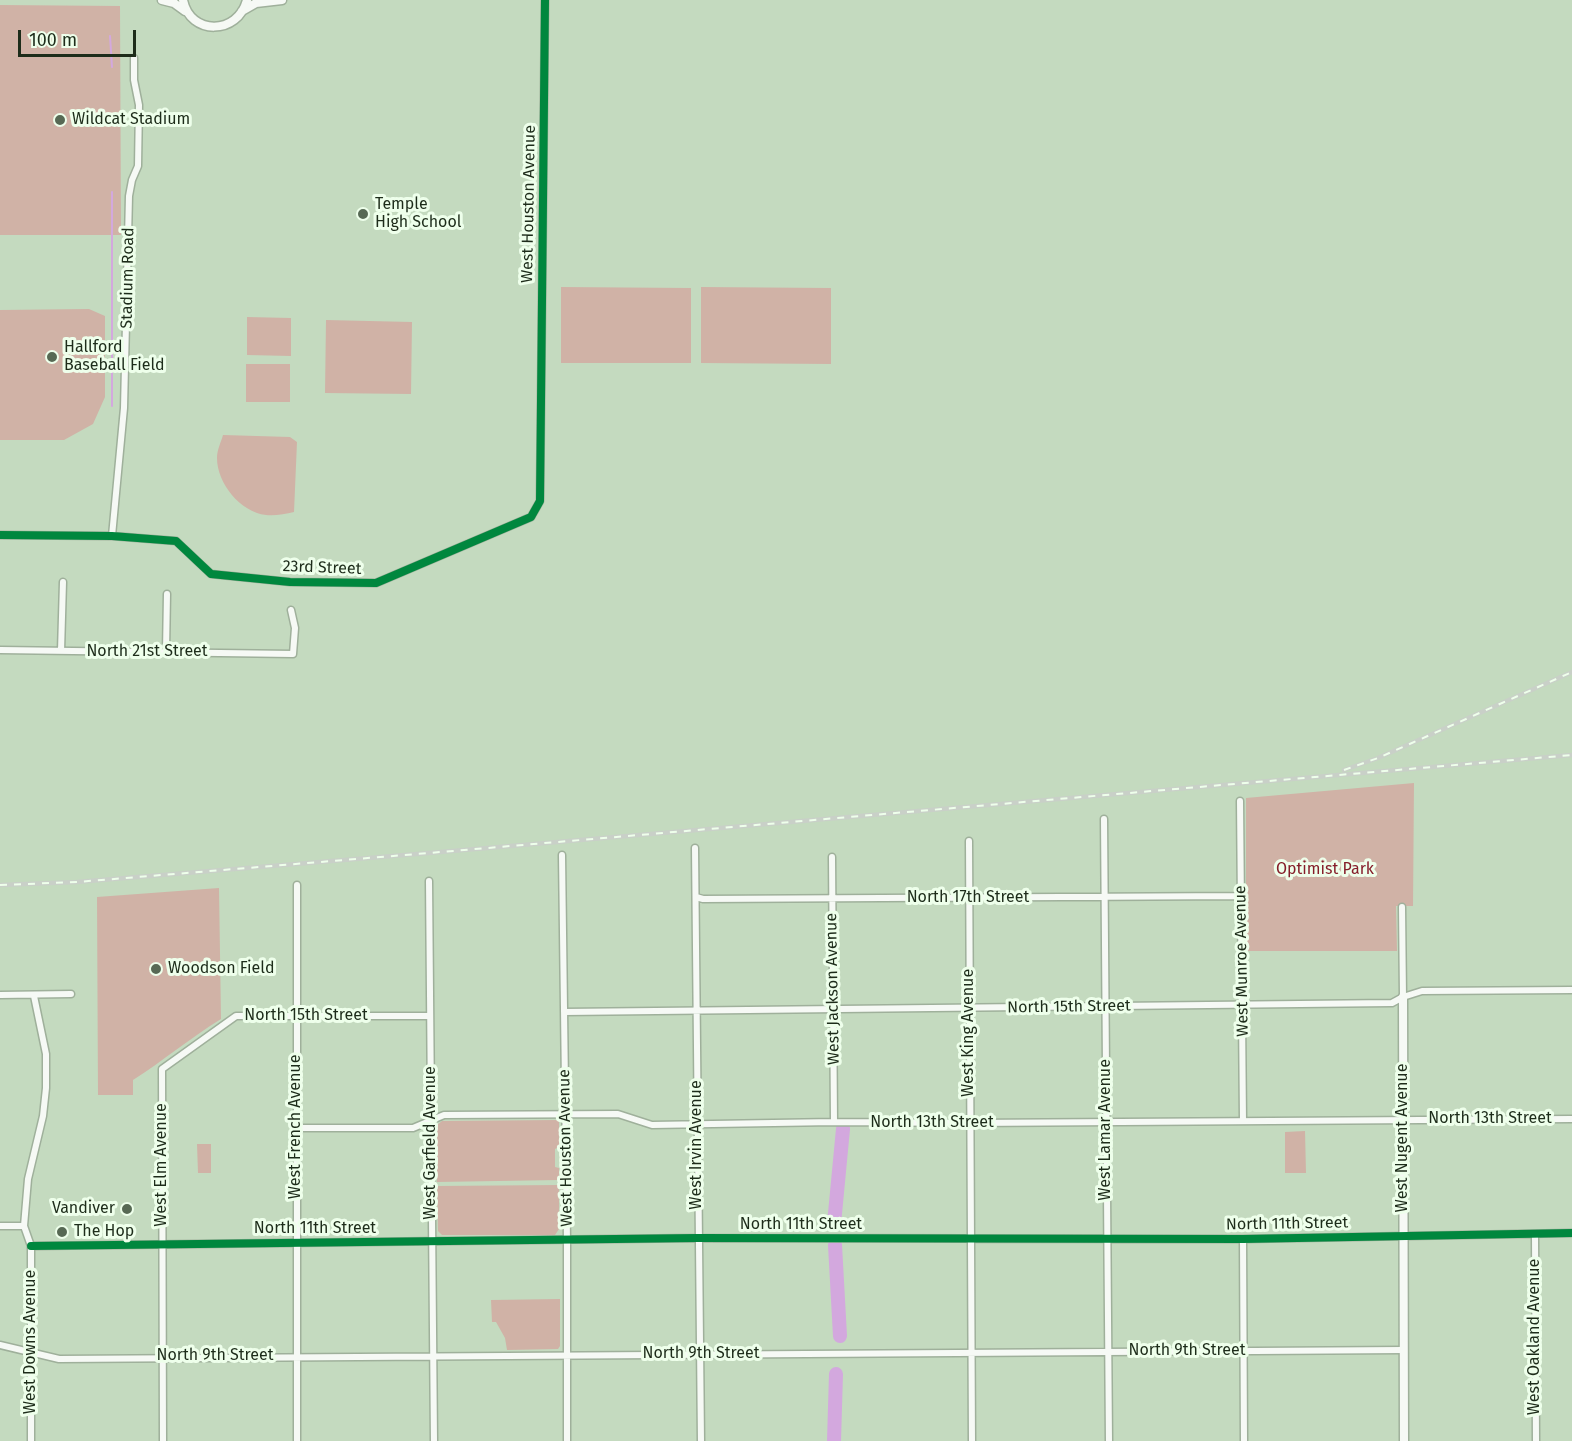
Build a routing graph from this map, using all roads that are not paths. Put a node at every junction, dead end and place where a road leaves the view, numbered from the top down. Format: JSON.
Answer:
{"nodes":[{"id":1,"x":162,"y":0,"type":"edge"},
{"id":2,"x":183,"y":0,"type":"edge"},
{"id":3,"x":247,"y":0,"type":"edge"},
{"id":4,"x":282,"y":0,"type":"edge"},
{"id":5,"x":545,"y":0,"type":"edge"},
{"id":6,"x":242,"y":12,"type":"junction"},
{"id":7,"x":189,"y":14,"type":"junction"},
{"id":8,"x":134,"y":58,"type":"dead end"},
{"id":9,"x":541,"y":408,"type":"joint"},
{"id":10,"x":0,"y":535,"type":"edge"},
{"id":11,"x":112,"y":536,"type":"junction"},
{"id":12,"x":63,"y":582,"type":"dead end"},
{"id":13,"x":167,"y":594,"type":"dead end"},
{"id":14,"x":291,"y":610,"type":"dead end"},
{"id":15,"x":0,"y":650,"type":"edge"},
{"id":16,"x":61,"y":651,"type":"junction"},
{"id":17,"x":166,"y":651,"type":"junction"},
{"id":18,"x":1240,"y":801,"type":"dead end"},
{"id":19,"x":1104,"y":819,"type":"dead end"},
{"id":20,"x":969,"y":841,"type":"dead end"},
{"id":21,"x":695,"y":848,"type":"dead end"},
{"id":22,"x":562,"y":855,"type":"dead end"},
{"id":23,"x":832,"y":856,"type":"dead end"},
{"id":24,"x":429,"y":881,"type":"dead end"},
{"id":25,"x":297,"y":885,"type":"dead end"},
{"id":26,"x":1241,"y":896,"type":"junction"},
{"id":27,"x":696,"y":897,"type":"junction"},
{"id":28,"x":1104,"y":897,"type":"junction"},
{"id":29,"x":968,"y":898,"type":"junction"},
{"id":30,"x":832,"y":899,"type":"junction"},
{"id":31,"x":1402,"y":907,"type":"dead end"},
{"id":32,"x":1572,"y":990,"type":"edge"},
{"id":33,"x":71,"y":994,"type":"dead end"},
{"id":34,"x":0,"y":995,"type":"edge"},
{"id":35,"x":34,"y":996,"type":"junction"},
{"id":36,"x":1403,"y":997,"type":"junction"},
{"id":37,"x":1106,"y":1006,"type":"junction"},
{"id":38,"x":1243,"y":1006,"type":"junction"},
{"id":39,"x":969,"y":1008,"type":"junction"},
{"id":40,"x":833,"y":1009,"type":"junction"},
{"id":41,"x":696,"y":1010,"type":"junction"},
{"id":42,"x":564,"y":1012,"type":"junction"},
{"id":43,"x":296,"y":1016,"type":"junction"},
{"id":44,"x":430,"y":1016,"type":"junction"},
{"id":45,"x":162,"y":1069,"type":"joint"},
{"id":46,"x":564,"y":1114,"type":"junction"},
{"id":47,"x":1572,"y":1119,"type":"edge"},
{"id":48,"x":1403,"y":1120,"type":"junction"},
{"id":49,"x":431,"y":1121,"type":"junction"},
{"id":50,"x":1106,"y":1121,"type":"junction"},
{"id":51,"x":1243,"y":1121,"type":"junction"},
{"id":52,"x":834,"y":1122,"type":"junction"},
{"id":53,"x":970,"y":1123,"type":"junction"},
{"id":54,"x":697,"y":1125,"type":"junction"},
{"id":55,"x":296,"y":1128,"type":"junction"},
{"id":56,"x":0,"y":1226,"type":"edge"},
{"id":57,"x":24,"y":1226,"type":"junction"},
{"id":58,"x":1572,"y":1233,"type":"edge"},
{"id":59,"x":1535,"y":1234,"type":"junction"},
{"id":60,"x":1404,"y":1235,"type":"junction"},
{"id":61,"x":698,"y":1238,"type":"junction"},
{"id":62,"x":1107,"y":1238,"type":"junction"},
{"id":63,"x":971,"y":1239,"type":"junction"},
{"id":64,"x":1243,"y":1239,"type":"junction"},
{"id":65,"x":567,"y":1240,"type":"junction"},
{"id":66,"x":297,"y":1242,"type":"junction"},
{"id":67,"x":432,"y":1242,"type":"junction"},
{"id":68,"x":162,"y":1243,"type":"junction"},
{"id":69,"x":31,"y":1246,"type":"junction"},
{"id":70,"x":0,"y":1345,"type":"edge"},
{"id":71,"x":1404,"y":1350,"type":"junction"},
{"id":72,"x":1244,"y":1351,"type":"junction"},
{"id":73,"x":32,"y":1352,"type":"junction"},
{"id":74,"x":970,"y":1352,"type":"junction"},
{"id":75,"x":1107,"y":1352,"type":"junction"},
{"id":76,"x":567,"y":1354,"type":"junction"},
{"id":77,"x":700,"y":1354,"type":"junction"},
{"id":78,"x":296,"y":1356,"type":"junction"},
{"id":79,"x":433,"y":1356,"type":"junction"},
{"id":80,"x":162,"y":1357,"type":"junction"},
{"id":81,"x":31,"y":1441,"type":"edge"},
{"id":82,"x":163,"y":1441,"type":"edge"},
{"id":83,"x":297,"y":1441,"type":"edge"},
{"id":84,"x":434,"y":1441,"type":"edge"},
{"id":85,"x":567,"y":1441,"type":"edge"},
{"id":86,"x":701,"y":1441,"type":"edge"},
{"id":87,"x":972,"y":1441,"type":"edge"},
{"id":88,"x":1109,"y":1441,"type":"edge"},
{"id":89,"x":1244,"y":1441,"type":"edge"},
{"id":90,"x":1404,"y":1441,"type":"edge"},
{"id":91,"x":1536,"y":1441,"type":"edge"}],
"edges":[{"from":1,"to":7,"type":"street"},
{"from":2,"to":7,"type":"street"},
{"from":3,"to":6,"type":"street"},
{"from":4,"to":6,"type":"street"},
{"from":5,"to":9,"type":"street","name":"West Houston Avenue"},
{"from":6,"to":7,"type":"street"},
{"from":8,"to":11,"type":"street","name":"Stadium Road"},
{"from":9,"to":11,"type":"street","name":"23rd Street"},
{"from":10,"to":11,"type":"street","name":"23rd Street"},
{"from":12,"to":16,"type":"street"},
{"from":13,"to":17,"type":"street"},
{"from":14,"to":17,"type":"street","name":"North 21st Street"},
{"from":15,"to":16,"type":"street","name":"North 21st Street"},
{"from":16,"to":17,"type":"street","name":"North 21st Street"},
{"from":18,"to":26,"type":"street","name":"West Munroe Avenue"},
{"from":19,"to":28,"type":"street","name":"West Lamar Avenue"},
{"from":20,"to":29,"type":"street","name":"West King Avenue"},
{"from":21,"to":27,"type":"street","name":"West Irvin Avenue"},
{"from":22,"to":42,"type":"street","name":"West Houston Avenue"},
{"from":23,"to":30,"type":"street","name":"West Jackson Avenue"},
{"from":24,"to":44,"type":"street","name":"West Garfield Avenue"},
{"from":25,"to":43,"type":"street","name":"West French Avenue"},
{"from":26,"to":28,"type":"street","name":"North 17th Street"},
{"from":26,"to":38,"type":"street","name":"West Munroe Avenue"},
{"from":27,"to":30,"type":"street","name":"North 17th Street"},
{"from":27,"to":41,"type":"street","name":"West Irvin Avenue"},
{"from":28,"to":29,"type":"street","name":"North 17th Street"},
{"from":28,"to":37,"type":"street","name":"West Lamar Avenue"},
{"from":29,"to":30,"type":"street","name":"North 17th Street"},
{"from":29,"to":39,"type":"street","name":"West King Avenue"},
{"from":30,"to":40,"type":"street","name":"West Jackson Avenue"},
{"from":31,"to":36,"type":"street","name":"West Nugent Avenue"},
{"from":32,"to":36,"type":"street","name":"North 15th Street"},
{"from":33,"to":35,"type":"street"},
{"from":34,"to":35,"type":"street"},
{"from":35,"to":57,"type":"street","name":"West Downs Avenue"},
{"from":36,"to":38,"type":"street","name":"North 15th Street"},
{"from":36,"to":48,"type":"street","name":"West Nugent Avenue"},
{"from":37,"to":38,"type":"street","name":"North 15th Street"},
{"from":37,"to":39,"type":"street","name":"North 15th Street"},
{"from":37,"to":50,"type":"street","name":"West Lamar Avenue"},
{"from":38,"to":51,"type":"street","name":"West Munroe Avenue"},
{"from":39,"to":40,"type":"street","name":"North 15th Street"},
{"from":39,"to":53,"type":"street","name":"West King Avenue"},
{"from":40,"to":41,"type":"street","name":"North 15th Street"},
{"from":40,"to":52,"type":"street","name":"West Jackson Avenue"},
{"from":41,"to":42,"type":"street","name":"North 15th Street"},
{"from":41,"to":54,"type":"street","name":"West Irvin Avenue"},
{"from":42,"to":46,"type":"street","name":"West Houston Avenue"},
{"from":43,"to":44,"type":"street","name":"North 15th Street"},
{"from":43,"to":45,"type":"street","name":"North 15th Street"},
{"from":43,"to":55,"type":"street","name":"West French Avenue"},
{"from":44,"to":49,"type":"street","name":"West Garfield Avenue"},
{"from":45,"to":68,"type":"street","name":"West Elm Avenue"},
{"from":46,"to":49,"type":"street","name":"North 13th Street"},
{"from":46,"to":54,"type":"street","name":"North 13th Street"},
{"from":46,"to":65,"type":"street","name":"West Houston Avenue"},
{"from":47,"to":48,"type":"street","name":"North 13th Street"},
{"from":48,"to":51,"type":"street","name":"North 13th Street"},
{"from":48,"to":60,"type":"street","name":"West Nugent Avenue"},
{"from":49,"to":55,"type":"street","name":"North 13th Street"},
{"from":49,"to":67,"type":"street","name":"West Garfield Avenue"},
{"from":50,"to":51,"type":"street","name":"North 13th Street"},
{"from":50,"to":53,"type":"street","name":"North 13th Street"},
{"from":50,"to":62,"type":"street","name":"West Lamar Avenue"},
{"from":52,"to":53,"type":"street","name":"North 13th Street"},
{"from":52,"to":54,"type":"street","name":"North 13th Street"},
{"from":53,"to":63,"type":"street","name":"West King Avenue"},
{"from":54,"to":61,"type":"street","name":"West Irvin Avenue"},
{"from":55,"to":66,"type":"street","name":"West French Avenue"},
{"from":56,"to":57,"type":"street"},
{"from":57,"to":69,"type":"street","name":"West Downs Avenue"},
{"from":58,"to":59,"type":"street","name":"North 11th Street"},
{"from":59,"to":60,"type":"street","name":"North 11th Street"},
{"from":59,"to":91,"type":"street","name":"West Oakland Avenue"},
{"from":60,"to":64,"type":"street","name":"North 11th Street"},
{"from":60,"to":71,"type":"street","name":"West Nugent Avenue"},
{"from":61,"to":63,"type":"street","name":"North 11th Street"},
{"from":61,"to":65,"type":"street","name":"North 11th Street"},
{"from":61,"to":77,"type":"street","name":"West Irvin Avenue"},
{"from":62,"to":63,"type":"street","name":"North 11th Street"},
{"from":62,"to":64,"type":"street","name":"North 11th Street"},
{"from":62,"to":75,"type":"street","name":"West Lamar Avenue"},
{"from":63,"to":74,"type":"street","name":"West King Avenue"},
{"from":64,"to":72,"type":"street"},
{"from":65,"to":67,"type":"street","name":"North 11th Street"},
{"from":65,"to":76,"type":"street","name":"West Houston Avenue"},
{"from":66,"to":67,"type":"street","name":"North 11th Street"},
{"from":66,"to":68,"type":"street","name":"North 11th Street"},
{"from":66,"to":78,"type":"street","name":"West French Avenue"},
{"from":67,"to":79,"type":"street","name":"West Garfield Avenue"},
{"from":68,"to":69,"type":"street","name":"North 11th Street"},
{"from":68,"to":80,"type":"street","name":"West Elm Avenue"},
{"from":69,"to":73,"type":"street","name":"West Downs Avenue"},
{"from":70,"to":73,"type":"street","name":"North 9th Street"},
{"from":71,"to":72,"type":"street","name":"North 9th Street"},
{"from":71,"to":90,"type":"street","name":"West Nugent Avenue"},
{"from":72,"to":75,"type":"street","name":"North 9th Street"},
{"from":72,"to":89,"type":"street"},
{"from":73,"to":80,"type":"street","name":"North 9th Street"},
{"from":73,"to":81,"type":"street","name":"West Downs Avenue"},
{"from":74,"to":75,"type":"street","name":"North 9th Street"},
{"from":74,"to":77,"type":"street","name":"North 9th Street"},
{"from":74,"to":87,"type":"street","name":"West King Avenue"},
{"from":75,"to":88,"type":"street","name":"West Lamar Avenue"},
{"from":76,"to":77,"type":"street","name":"North 9th Street"},
{"from":76,"to":79,"type":"street","name":"North 9th Street"},
{"from":76,"to":85,"type":"street","name":"West Houston Avenue"},
{"from":77,"to":86,"type":"street","name":"West Irvin Avenue"},
{"from":78,"to":79,"type":"street","name":"North 9th Street"},
{"from":78,"to":80,"type":"street","name":"North 9th Street"},
{"from":78,"to":83,"type":"street","name":"West French Avenue"},
{"from":79,"to":84,"type":"street","name":"West Garfield Avenue"},
{"from":80,"to":82,"type":"street","name":"West Elm Avenue"}]}
